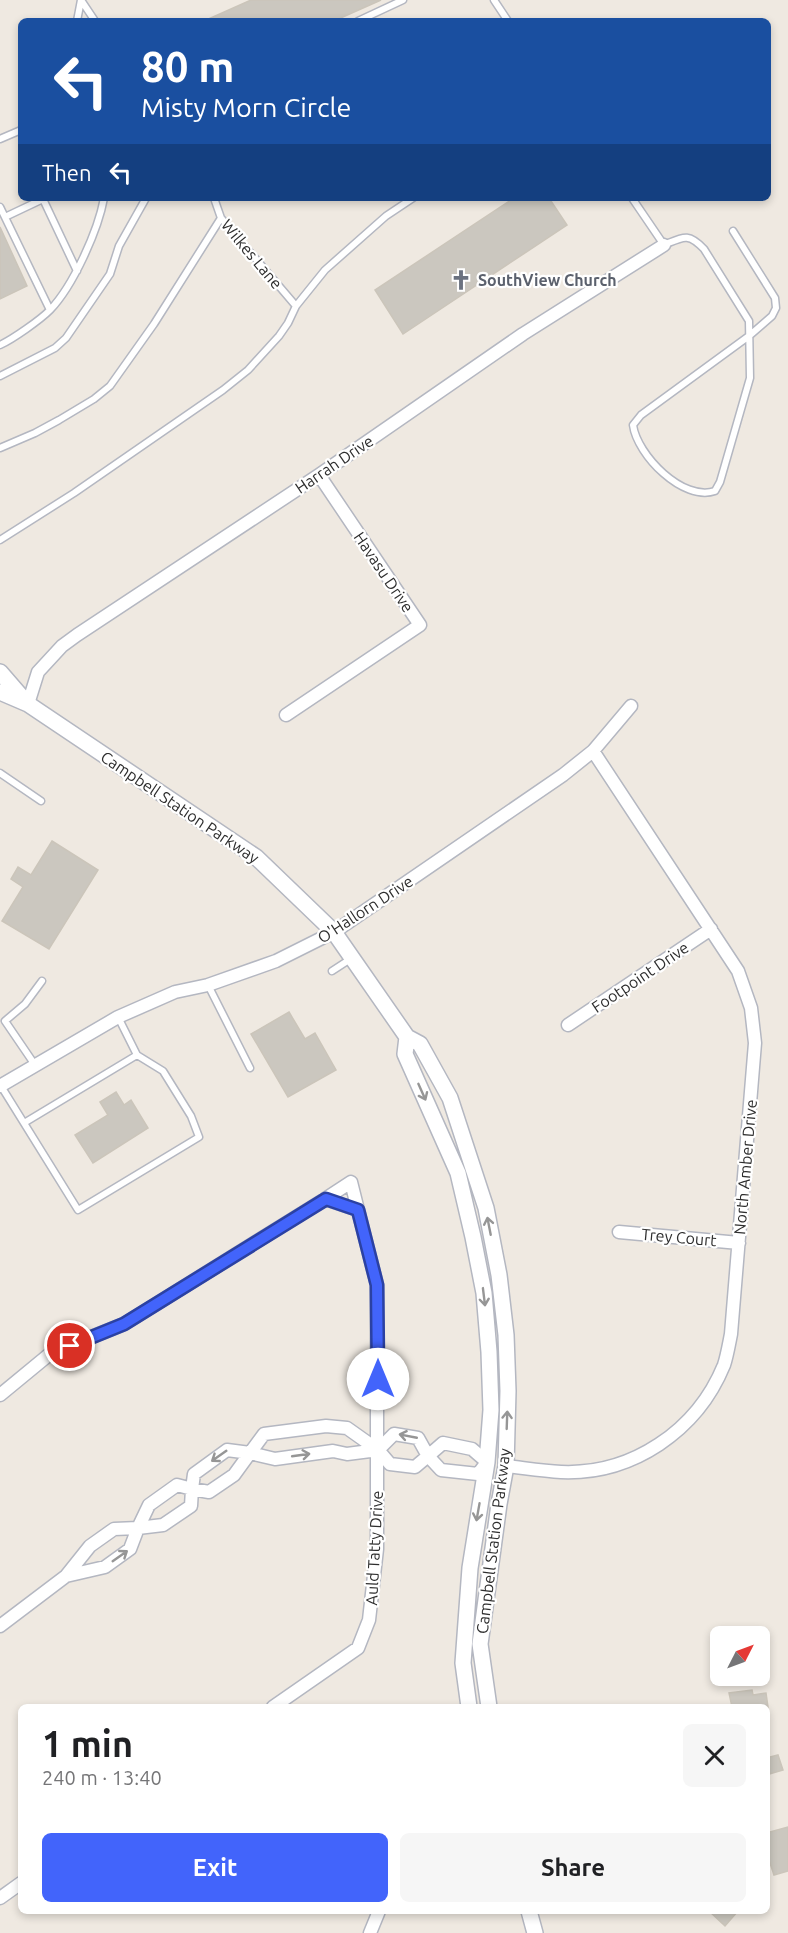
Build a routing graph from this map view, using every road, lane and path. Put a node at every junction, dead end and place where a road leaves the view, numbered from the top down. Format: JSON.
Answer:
{"nodes":[{"id":1,"x":81,"y":0,"type":"edge"},
{"id":2,"x":403,"y":0,"type":"edge"},
{"id":3,"x":494,"y":0,"type":"edge"},
{"id":4,"x":78,"y":18,"type":"edge"},
{"id":5,"x":92,"y":18,"type":"edge"},
{"id":6,"x":364,"y":18,"type":"edge"},
{"id":7,"x":506,"y":18,"type":"edge"},
{"id":8,"x":18,"y":131,"type":"edge"},
{"id":9,"x":0,"y":139,"type":"edge"},
{"id":10,"x":41,"y":201,"type":"edge"},
{"id":11,"x":43,"y":201,"type":"edge"},
{"id":12,"x":104,"y":201,"type":"edge"},
{"id":13,"x":144,"y":201,"type":"edge"},
{"id":14,"x":215,"y":201,"type":"edge"},
{"id":15,"x":408,"y":201,"type":"edge"},
{"id":16,"x":634,"y":201,"type":"edge"},
{"id":17,"x":0,"y":207,"type":"edge"},
{"id":18,"x":5,"y":217,"type":"junction"},
{"id":19,"x":221,"y":218,"type":"junction"},
{"id":20,"x":733,"y":231,"type":"dead end"},
{"id":21,"x":664,"y":245,"type":"junction"},
{"id":22,"x":77,"y":271,"type":"junction"},
{"id":23,"x":296,"y":306,"type":"junction"},
{"id":24,"x":50,"y":310,"type":"junction"},
{"id":25,"x":749,"y":336,"type":"junction"},
{"id":26,"x":0,"y":345,"type":"edge"},
{"id":27,"x":0,"y":376,"type":"edge"},
{"id":28,"x":0,"y":448,"type":"edge"},
{"id":29,"x":318,"y":475,"type":"junction"},
{"id":30,"x":0,"y":540,"type":"edge"},
{"id":31,"x":0,"y":672,"type":"edge"},
{"id":32,"x":0,"y":692,"type":"edge"},
{"id":33,"x":27,"y":704,"type":"junction"},
{"id":34,"x":631,"y":706,"type":"dead end"},
{"id":35,"x":286,"y":715,"type":"dead end"},
{"id":36,"x":593,"y":751,"type":"junction"},
{"id":37,"x":0,"y":772,"type":"edge"},
{"id":38,"x":41,"y":801,"type":"dead end"},
{"id":39,"x":711,"y":929,"type":"junction"},
{"id":40,"x":334,"y":932,"type":"junction"},
{"id":41,"x":352,"y":958,"type":"junction"},
{"id":42,"x":332,"y":970,"type":"dead end"},
{"id":43,"x":42,"y":981,"type":"dead end"},
{"id":44,"x":208,"y":985,"type":"junction"},
{"id":45,"x":118,"y":1017,"type":"junction"},
{"id":46,"x":2,"y":1022,"type":"edge"},
{"id":47,"x":568,"y":1025,"type":"dead end"},
{"id":48,"x":407,"y":1037,"type":"junction"},
{"id":49,"x":137,"y":1055,"type":"junction"},
{"id":50,"x":35,"y":1065,"type":"junction"},
{"id":51,"x":250,"y":1068,"type":"dead end"},
{"id":52,"x":1,"y":1086,"type":"edge"},
{"id":53,"x":24,"y":1124,"type":"junction"},
{"id":54,"x":326,"y":1199,"type":"junction"},
{"id":55,"x":358,"y":1210,"type":"junction"},
{"id":56,"x":619,"y":1232,"type":"dead end"},
{"id":57,"x":739,"y":1243,"type":"junction"},
{"id":58,"x":0,"y":1395,"type":"edge"},
{"id":59,"x":378,"y":1450,"type":"junction"},
{"id":60,"x":250,"y":1453,"type":"junction"},
{"id":61,"x":428,"y":1456,"type":"junction"},
{"id":62,"x":487,"y":1462,"type":"junction"},
{"id":63,"x":506,"y":1466,"type":"junction"},
{"id":64,"x":192,"y":1489,"type":"junction"},
{"id":65,"x":138,"y":1528,"type":"junction"},
{"id":66,"x":66,"y":1576,"type":"junction"},
{"id":67,"x":0,"y":1626,"type":"edge"},
{"id":68,"x":277,"y":1704,"type":"edge"},
{"id":69,"x":470,"y":1704,"type":"edge"},
{"id":70,"x":489,"y":1704,"type":"edge"},
{"id":71,"x":18,"y":1885,"type":"edge"},
{"id":72,"x":0,"y":1898,"type":"edge"},
{"id":73,"x":378,"y":1914,"type":"edge"},
{"id":74,"x":530,"y":1914,"type":"edge"},
{"id":75,"x":370,"y":1933,"type":"edge"},
{"id":76,"x":535,"y":1933,"type":"edge"}],
"edges":[{"from":1,"to":4,"type":"lane"},
{"from":1,"to":5,"type":"lane"},
{"from":2,"to":6,"type":"lane"},
{"from":3,"to":7,"type":"lane"},
{"from":8,"to":9,"type":"lane"},
{"from":10,"to":18,"type":"lane"},
{"from":11,"to":22,"type":"lane"},
{"from":12,"to":22,"type":"lane"},
{"from":13,"to":27,"type":"lane"},
{"from":14,"to":19,"type":"lane","name":"Wilkes Lane"},
{"from":15,"to":23,"type":"lane"},
{"from":16,"to":21,"type":"lane"},
{"from":17,"to":18,"type":"lane"},
{"from":18,"to":24,"type":"lane"},
{"from":19,"to":23,"type":"lane","name":"Wilkes Lane"},
{"from":19,"to":28,"type":"lane"},
{"from":20,"to":25,"type":"lane"},
{"from":21,"to":25,"type":"lane"},
{"from":21,"to":29,"type":"street","name":"Harrah Drive"},
{"from":22,"to":24,"type":"lane"},
{"from":23,"to":30,"type":"lane"},
{"from":24,"to":26,"type":"lane"},
{"from":25,"to":25,"type":"lane"},
{"from":29,"to":33,"type":"street","name":"Harrah Drive"},
{"from":29,"to":35,"type":"street","name":"Havasu Drive"},
{"from":31,"to":33,"type":"street","name":"Campbell Station Parkway"},
{"from":32,"to":33,"type":"street","name":"Campbell Station Parkway"},
{"from":33,"to":40,"type":"street","name":"Campbell Station Parkway"},
{"from":34,"to":36,"type":"street","name":"O'Hallorn Drive"},
{"from":36,"to":39,"type":"street","name":"North Amber Drive"},
{"from":36,"to":40,"type":"street","name":"O'Hallorn Drive"},
{"from":37,"to":38,"type":"lane"},
{"from":39,"to":47,"type":"street","name":"Footpoint Drive"},
{"from":39,"to":57,"type":"street","name":"North Amber Drive"},
{"from":40,"to":41,"type":"street","name":"Campbell Station Parkway"},
{"from":40,"to":44,"type":"street","name":"O'Hallorn Drive"},
{"from":41,"to":42,"type":"lane"},
{"from":41,"to":48,"type":"street","name":"Campbell Station Parkway"},
{"from":43,"to":46,"type":"lane"},
{"from":44,"to":45,"type":"street","name":"O'Hallorn Drive"},
{"from":44,"to":51,"type":"lane"},
{"from":45,"to":49,"type":"lane"},
{"from":45,"to":50,"type":"street","name":"O'Hallorn Drive"},
{"from":46,"to":50,"type":"lane"},
{"from":48,"to":62,"type":"street","name":"Campbell Station Parkway","one_way":true},
{"from":63,"to":48,"type":"street","name":"Campbell Station Parkway","one_way":true},
{"from":49,"to":53,"type":"lane"},
{"from":49,"to":53,"type":"lane"},
{"from":50,"to":52,"type":"street","name":"O'Hallorn Drive"},
{"from":52,"to":53,"type":"lane"},
{"from":54,"to":55,"type":"street"},
{"from":54,"to":55,"type":"street","name":"Auld Tatty Drive"},
{"from":54,"to":58,"type":"street"},
{"from":55,"to":59,"type":"street","name":"Auld Tatty Drive"},
{"from":56,"to":57,"type":"street","name":"Trey Court"},
{"from":57,"to":63,"type":"street","name":"North Amber Drive"},
{"from":60,"to":59,"type":"street","one_way":true},
{"from":59,"to":60,"type":"street"},
{"from":59,"to":61,"type":"street"},
{"from":61,"to":59,"type":"street","one_way":true},
{"from":59,"to":68,"type":"street","name":"Auld Tatty Drive"},
{"from":60,"to":64,"type":"street"},
{"from":60,"to":64,"type":"street","one_way":true},
{"from":61,"to":62,"type":"street"},
{"from":61,"to":62,"type":"street"},
{"from":62,"to":63,"type":"street"},
{"from":62,"to":69,"type":"street","name":"Campbell Station Parkway","one_way":true},
{"from":63,"to":70,"type":"street","name":"Campbell Station Parkway"},
{"from":64,"to":65,"type":"street"},
{"from":64,"to":65,"type":"street"},
{"from":65,"to":66,"type":"street"},
{"from":66,"to":65,"type":"street","one_way":true},
{"from":66,"to":67,"type":"street"},
{"from":71,"to":72,"type":"street"},
{"from":73,"to":75,"type":"street"},
{"from":74,"to":76,"type":"street"}]}
